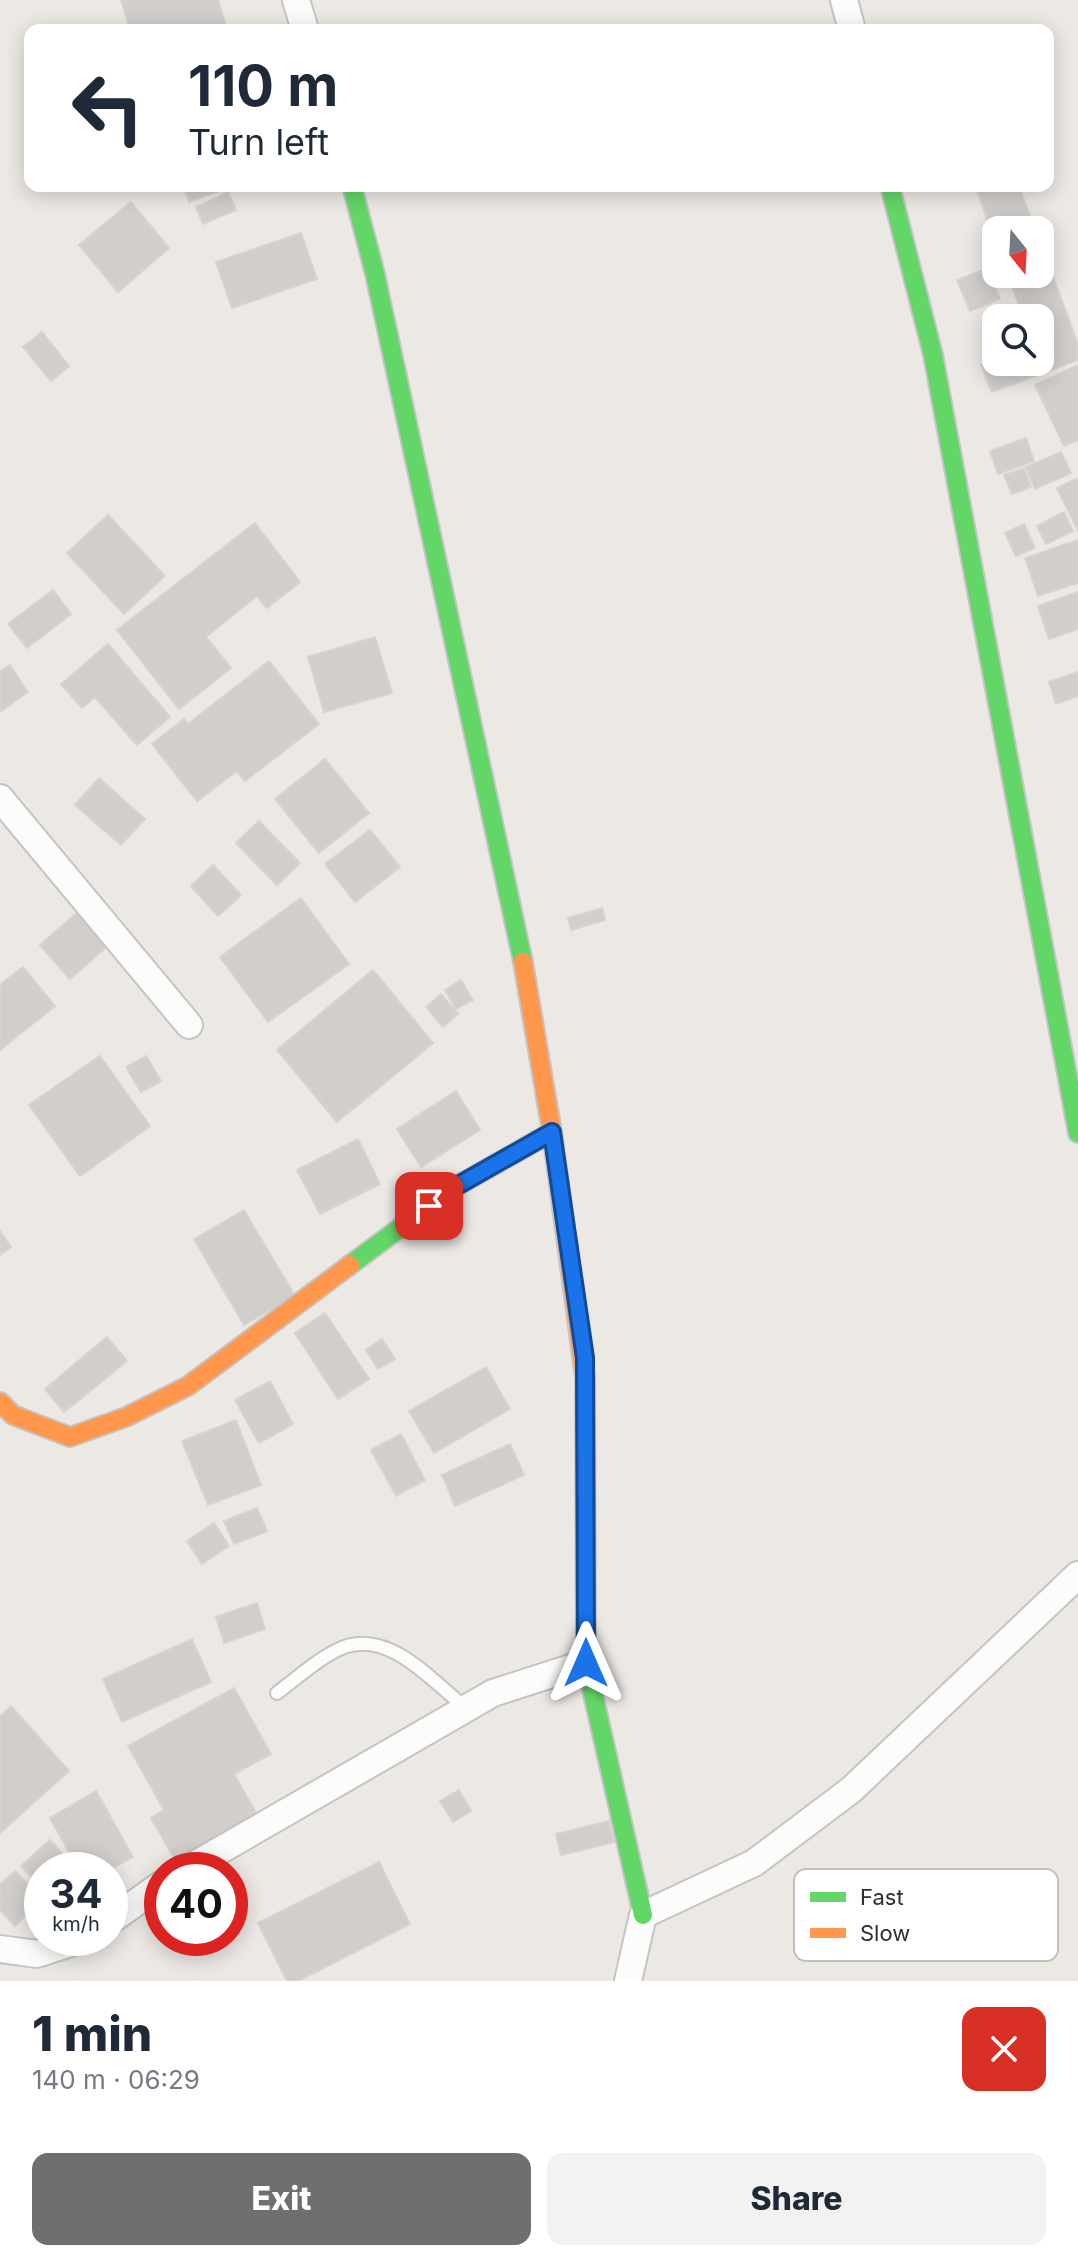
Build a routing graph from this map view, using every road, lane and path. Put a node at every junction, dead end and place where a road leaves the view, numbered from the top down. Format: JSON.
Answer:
{"nodes":[{"id":1,"x":296,"y":0,"type":"edge"},
{"id":2,"x":844,"y":0,"type":"edge"},
{"id":3,"x":303,"y":24,"type":"edge"},
{"id":4,"x":850,"y":24,"type":"edge"},
{"id":5,"x":354,"y":192,"type":"edge"},
{"id":6,"x":892,"y":192,"type":"edge"},
{"id":7,"x":0,"y":798,"type":"edge"},
{"id":8,"x":189,"y":1025,"type":"dead end"},
{"id":9,"x":552,"y":1132,"type":"junction"},
{"id":10,"x":1078,"y":1133,"type":"edge"},
{"id":11,"x":0,"y":1402,"type":"edge"},
{"id":12,"x":1078,"y":1575,"type":"edge"},
{"id":13,"x":586,"y":1663,"type":"junction"},
{"id":14,"x":277,"y":1693,"type":"dead end"},
{"id":15,"x":466,"y":1708,"type":"junction"},
{"id":16,"x":217,"y":1852,"type":"edge"},
{"id":17,"x":643,"y":1915,"type":"junction"},
{"id":18,"x":0,"y":1949,"type":"edge"},
{"id":19,"x":24,"y":1952,"type":"edge"},
{"id":20,"x":628,"y":1981,"type":"edge"}],
"edges":[{"from":1,"to":3,"type":"street"},
{"from":2,"to":4,"type":"street"},
{"from":5,"to":9,"type":"street"},
{"from":6,"to":10,"type":"street"},
{"from":7,"to":8,"type":"street"},
{"from":9,"to":11,"type":"street"},
{"from":9,"to":13,"type":"street"},
{"from":12,"to":17,"type":"street"},
{"from":13,"to":15,"type":"street"},
{"from":13,"to":17,"type":"street"},
{"from":14,"to":15,"type":"lane"},
{"from":15,"to":16,"type":"street"},
{"from":17,"to":20,"type":"street"},
{"from":18,"to":19,"type":"street"}]}
